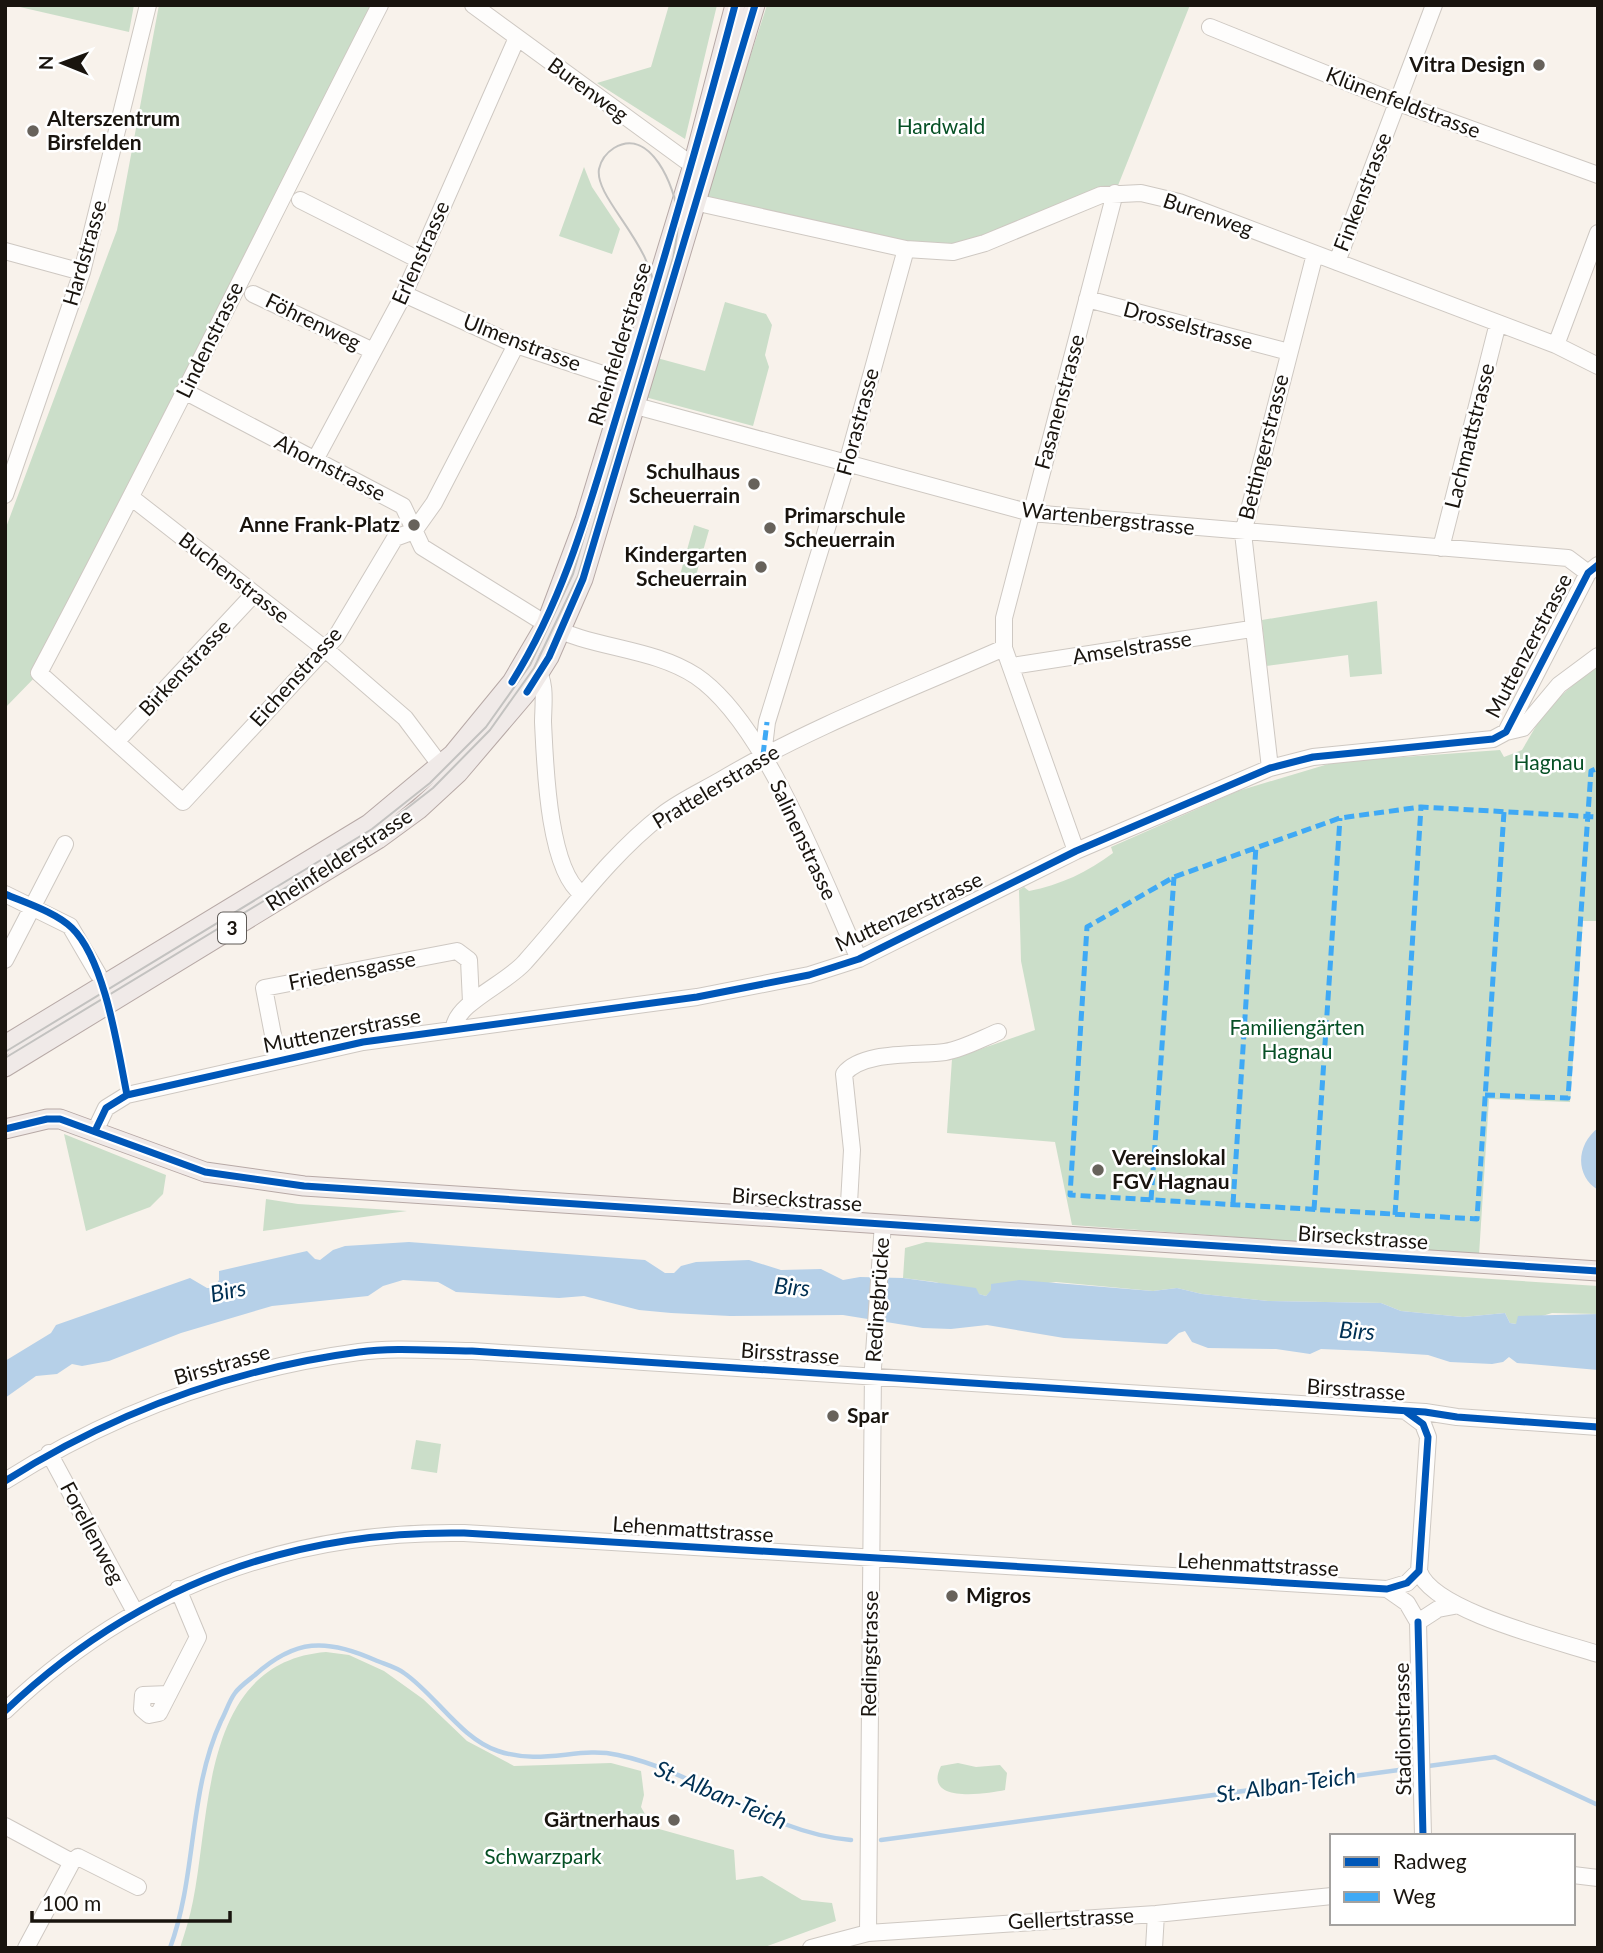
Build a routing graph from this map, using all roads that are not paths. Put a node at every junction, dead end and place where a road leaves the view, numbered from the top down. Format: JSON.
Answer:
{"nodes":[{"id":1,"x":148,"y":5,"type":"edge"},
{"id":2,"x":380,"y":5,"type":"edge"},
{"id":3,"x":472,"y":5,"type":"edge"},
{"id":4,"x":735,"y":5,"type":"edge"},
{"id":5,"x":755,"y":5,"type":"edge"},
{"id":6,"x":1434,"y":5,"type":"edge"},
{"id":7,"x":1210,"y":27,"type":"dead end"},
{"id":8,"x":516,"y":40,"type":"junction"},
{"id":9,"x":1396,"y":102,"type":"junction"},
{"id":10,"x":700,"y":168,"type":"junction"},
{"id":11,"x":1598,"y":175,"type":"edge"},
{"id":12,"x":1115,"y":193,"type":"junction"},
{"id":13,"x":300,"y":200,"type":"dead end"},
{"id":14,"x":690,"y":202,"type":"junction"},
{"id":15,"x":1598,"y":233,"type":"edge"},
{"id":16,"x":906,"y":249,"type":"junction"},
{"id":17,"x":5,"y":251,"type":"edge"},
{"id":18,"x":1315,"y":254,"type":"junction"},
{"id":19,"x":418,"y":260,"type":"junction"},
{"id":20,"x":1337,"y":261,"type":"junction"},
{"id":21,"x":82,"y":272,"type":"junction"},
{"id":22,"x":253,"y":294,"type":"dead end"},
{"id":23,"x":404,"y":294,"type":"junction"},
{"id":24,"x":1087,"y":299,"type":"junction"},
{"id":25,"x":1498,"y":323,"type":"junction"},
{"id":26,"x":516,"y":345,"type":"junction"},
{"id":27,"x":1556,"y":345,"type":"junction"},
{"id":28,"x":373,"y":351,"type":"junction"},
{"id":29,"x":1289,"y":352,"type":"junction"},
{"id":30,"x":1598,"y":366,"type":"edge"},
{"id":31,"x":634,"y":385,"type":"junction"},
{"id":32,"x":184,"y":391,"type":"junction"},
{"id":33,"x":636,"y":407,"type":"junction"},
{"id":34,"x":5,"y":445,"type":"edge"},
{"id":35,"x":22,"y":451,"type":"junction"},
{"id":36,"x":314,"y":460,"type":"junction"},
{"id":37,"x":847,"y":463,"type":"junction"},
{"id":38,"x":5,"y":495,"type":"edge"},
{"id":39,"x":132,"y":498,"type":"junction"},
{"id":40,"x":1031,"y":513,"type":"junction"},
{"id":41,"x":414,"y":531,"type":"junction"},
{"id":42,"x":1243,"y":533,"type":"junction"},
{"id":43,"x":1441,"y":548,"type":"junction"},
{"id":44,"x":1593,"y":569,"type":"edge"},
{"id":45,"x":254,"y":594,"type":"junction"},
{"id":46,"x":553,"y":628,"type":"junction"},
{"id":47,"x":1251,"y":629,"type":"junction"},
{"id":48,"x":324,"y":648,"type":"junction"},
{"id":49,"x":1004,"y":648,"type":"junction"},
{"id":50,"x":1598,"y":656,"type":"edge"},
{"id":51,"x":1012,"y":666,"type":"junction"},
{"id":52,"x":532,"y":668,"type":"junction"},
{"id":53,"x":38,"y":673,"type":"joint"},
{"id":54,"x":1506,"y":732,"type":"junction"},
{"id":55,"x":116,"y":742,"type":"junction"},
{"id":56,"x":763,"y":755,"type":"junction"},
{"id":57,"x":1270,"y":768,"type":"junction"},
{"id":58,"x":445,"y":773,"type":"junction"},
{"id":59,"x":65,"y":844,"type":"dead end"},
{"id":60,"x":1076,"y":851,"type":"junction"},
{"id":61,"x":5,"y":894,"type":"edge"},
{"id":62,"x":582,"y":894,"type":"junction"},
{"id":63,"x":34,"y":906,"type":"junction"},
{"id":64,"x":859,"y":959,"type":"junction"},
{"id":65,"x":5,"y":960,"type":"edge"},
{"id":66,"x":99,"y":974,"type":"dead end"},
{"id":67,"x":471,"y":1002,"type":"junction"},
{"id":68,"x":454,"y":1027,"type":"junction"},
{"id":69,"x":998,"y":1032,"type":"dead end"},
{"id":70,"x":5,"y":1045,"type":"edge"},
{"id":71,"x":278,"y":1062,"type":"junction"},
{"id":72,"x":5,"y":1067,"type":"edge"},
{"id":73,"x":5,"y":1129,"type":"edge"},
{"id":74,"x":95,"y":1131,"type":"junction"},
{"id":75,"x":848,"y":1221,"type":"junction"},
{"id":76,"x":882,"y":1231,"type":"junction"},
{"id":77,"x":1598,"y":1271,"type":"edge"},
{"id":78,"x":873,"y":1376,"type":"junction"},
{"id":79,"x":1405,"y":1411,"type":"junction"},
{"id":80,"x":1457,"y":1417,"type":"junction"},
{"id":81,"x":1598,"y":1427,"type":"edge"},
{"id":82,"x":1427,"y":1437,"type":"junction"},
{"id":83,"x":49,"y":1453,"type":"junction"},
{"id":84,"x":5,"y":1481,"type":"edge"},
{"id":85,"x":871,"y":1559,"type":"junction"},
{"id":86,"x":1419,"y":1572,"type":"junction"},
{"id":87,"x":178,"y":1589,"type":"junction"},
{"id":88,"x":1387,"y":1589,"type":"junction"},
{"id":89,"x":1454,"y":1606,"type":"junction"},
{"id":90,"x":135,"y":1612,"type":"junction"},
{"id":91,"x":1418,"y":1622,"type":"junction"},
{"id":92,"x":1598,"y":1654,"type":"edge"},
{"id":93,"x":169,"y":1694,"type":"dead end"},
{"id":94,"x":5,"y":1711,"type":"edge"},
{"id":95,"x":5,"y":1826,"type":"edge"},
{"id":96,"x":1423,"y":1834,"type":"edge"},
{"id":97,"x":72,"y":1862,"type":"junction"},
{"id":98,"x":1575,"y":1875,"type":"edge"},
{"id":99,"x":1598,"y":1878,"type":"edge"},
{"id":100,"x":138,"y":1886,"type":"dead end"},
{"id":101,"x":1330,"y":1896,"type":"edge"},
{"id":102,"x":1156,"y":1914,"type":"junction"},
{"id":103,"x":868,"y":1933,"type":"junction"},
{"id":104,"x":26,"y":1948,"type":"edge"},
{"id":105,"x":811,"y":1948,"type":"edge"},
{"id":106,"x":1154,"y":1948,"type":"edge"}],
"edges":[{"from":1,"to":21,"type":"street","name":"Hardstrasse"},
{"from":2,"to":32,"type":"street","name":"Lindenstrasse"},
{"from":3,"to":8,"type":"street","name":"Burenweg"},
{"from":4,"to":10,"type":"main road","name":"Rheinfelderstrasse","number":"3"},
{"from":5,"to":10,"type":"main road","name":"Rheinfelderstrasse","number":"3"},
{"from":6,"to":9,"type":"street","name":"Finkenstrasse"},
{"from":7,"to":9,"type":"street","name":"Klünenfeldstrasse"},
{"from":8,"to":10,"type":"street","name":"Burenweg"},
{"from":8,"to":19,"type":"street","name":"Erlenstrasse"},
{"from":9,"to":11,"type":"street","name":"Klünenfeldstrasse"},
{"from":9,"to":20,"type":"street","name":"Finkenstrasse"},
{"from":10,"to":14,"type":"main road","name":"Rheinfelderstrasse","number":"3"},
{"from":12,"to":16,"type":"street","name":"Burenweg"},
{"from":12,"to":18,"type":"street","name":"Burenweg"},
{"from":12,"to":24,"type":"street","name":"Fasanenstrasse"},
{"from":13,"to":19,"type":"street"},
{"from":14,"to":16,"type":"street","name":"Burenweg"},
{"from":14,"to":31,"type":"main road","name":"Rheinfelderstrasse","number":"3"},
{"from":15,"to":27,"type":"street"},
{"from":16,"to":37,"type":"street","name":"Florastrasse"},
{"from":17,"to":21,"type":"street"},
{"from":18,"to":20,"type":"street","name":"Burenweg"},
{"from":18,"to":29,"type":"street","name":"Bettingerstrasse"},
{"from":19,"to":23,"type":"street","name":"Erlenstrasse"},
{"from":20,"to":25,"type":"street","name":"Burenweg"},
{"from":21,"to":35,"type":"street","name":"Hardstrasse"},
{"from":22,"to":28,"type":"street","name":"Föhrenweg"},
{"from":23,"to":26,"type":"street","name":"Ulmenstrasse"},
{"from":23,"to":28,"type":"street","name":"Erlenstrasse"},
{"from":24,"to":29,"type":"street","name":"Drosselstrasse"},
{"from":24,"to":40,"type":"street","name":"Fasanenstrasse"},
{"from":25,"to":27,"type":"street","name":"Burenweg"},
{"from":25,"to":43,"type":"street","name":"Lachmattstrasse"},
{"from":26,"to":31,"type":"street","name":"Ulmenstrasse"},
{"from":26,"to":41,"type":"street","name":"Eichenstrasse"},
{"from":27,"to":30,"type":"street","name":"Burenweg"},
{"from":28,"to":36,"type":"street","name":"Erlenstrasse"},
{"from":29,"to":42,"type":"street","name":"Bettingerstrasse"},
{"from":31,"to":33,"type":"main road","name":"Rheinfelderstrasse","number":"3"},
{"from":31,"to":46,"type":"main road","name":"Rheinfelderstrasse","number":"3"},
{"from":32,"to":36,"type":"street","name":"Ahornstrasse"},
{"from":32,"to":39,"type":"street","name":"Lindenstrasse"},
{"from":33,"to":37,"type":"street","name":"Wartenbergstrasse"},
{"from":33,"to":46,"type":"main road","name":"Rheinfelderstrasse","number":"3"},
{"from":34,"to":35,"type":"street"},
{"from":35,"to":38,"type":"street","name":"Hardstrasse"},
{"from":36,"to":41,"type":"street","name":"Ahornstrasse"},
{"from":37,"to":40,"type":"street","name":"Wartenbergstrasse"},
{"from":37,"to":56,"type":"street","name":"Florastrasse"},
{"from":39,"to":45,"type":"street","name":"Buchenstrasse"},
{"from":39,"to":53,"type":"street","name":"Lindenstrasse"},
{"from":40,"to":42,"type":"street","name":"Wartenbergstrasse"},
{"from":40,"to":49,"type":"street","name":"Fasanenstrasse"},
{"from":41,"to":46,"type":"street","name":"Ahornstrasse"},
{"from":41,"to":48,"type":"street","name":"Eichenstrasse"},
{"from":42,"to":43,"type":"street","name":"Wartenbergstrasse"},
{"from":42,"to":47,"type":"street","name":"Bettingerstrasse"},
{"from":43,"to":44,"type":"street","name":"Wartenbergstrasse"},
{"from":44,"to":54,"type":"street","name":"Muttenzerstrasse"},
{"from":45,"to":48,"type":"street","name":"Buchenstrasse"},
{"from":45,"to":55,"type":"street","name":"Birkenstrasse"},
{"from":46,"to":52,"type":"main road","name":"Rheinfelderstrasse","number":"3"},
{"from":46,"to":56,"type":"street","name":"Salinenstrasse"},
{"from":47,"to":51,"type":"street","name":"Amselstrasse"},
{"from":47,"to":57,"type":"street","name":"Bettingerstrasse"},
{"from":48,"to":55,"type":"street","name":"Eichenstrasse"},
{"from":48,"to":58,"type":"street","name":"Buchenstrasse"},
{"from":49,"to":51,"type":"street","name":"Fasanenstrasse"},
{"from":49,"to":56,"type":"street","name":"Prattelerstrasse"},
{"from":50,"to":54,"type":"street"},
{"from":51,"to":60,"type":"street","name":"Fasanenstrasse"},
{"from":52,"to":58,"type":"main road","name":"Rheinfelderstrasse","number":"3"},
{"from":52,"to":62,"type":"street"},
{"from":53,"to":55,"type":"street","name":"Eichenstrasse"},
{"from":54,"to":57,"type":"street","name":"Muttenzerstrasse"},
{"from":56,"to":62,"type":"street","name":"Prattelerstrasse"},
{"from":56,"to":64,"type":"street","name":"Salinenstrasse"},
{"from":57,"to":60,"type":"street","name":"Muttenzerstrasse"},
{"from":58,"to":70,"type":"main road","name":"Rheinfelderstrasse","number":"3"},
{"from":58,"to":72,"type":"main road","name":"Rheinfelderstrasse","number":"3"},
{"from":59,"to":63,"type":"street"},
{"from":60,"to":64,"type":"street","name":"Muttenzerstrasse"},
{"from":61,"to":63,"type":"street"},
{"from":62,"to":67,"type":"street","name":"Prattelerstrasse"},
{"from":63,"to":65,"type":"street"},
{"from":63,"to":66,"type":"street"},
{"from":64,"to":68,"type":"street","name":"Muttenzerstrasse"},
{"from":67,"to":68,"type":"street","name":"Prattelerstrasse"},
{"from":67,"to":71,"type":"street","name":"Friedensgasse"},
{"from":68,"to":71,"type":"street","name":"Muttenzerstrasse"},
{"from":69,"to":75,"type":"street"},
{"from":71,"to":74,"type":"street","name":"Muttenzerstrasse"},
{"from":73,"to":74,"type":"main road","name":"Birseckstrasse"},
{"from":74,"to":75,"type":"main road","name":"Birseckstrasse"},
{"from":75,"to":76,"type":"main road","name":"Birseckstrasse"},
{"from":76,"to":77,"type":"main road","name":"Birseckstrasse"},
{"from":76,"to":78,"type":"street","name":"Redingbrücke"},
{"from":78,"to":79,"type":"street","name":"Birsstrasse"},
{"from":78,"to":83,"type":"street","name":"Birsstrasse"},
{"from":78,"to":85,"type":"street","name":"Redingstrasse"},
{"from":79,"to":80,"type":"street","name":"Birsstrasse"},
{"from":79,"to":82,"type":"street"},
{"from":80,"to":81,"type":"street","name":"Birsstrasse"},
{"from":80,"to":82,"type":"street"},
{"from":82,"to":86,"type":"street"},
{"from":83,"to":84,"type":"street","name":"Birsstrasse"},
{"from":83,"to":90,"type":"street","name":"Forellenweg"},
{"from":85,"to":87,"type":"street","name":"Lehenmattstrasse"},
{"from":85,"to":88,"type":"street","name":"Lehenmattstrasse"},
{"from":85,"to":103,"type":"street","name":"Redingstrasse"},
{"from":86,"to":88,"type":"street"},
{"from":86,"to":89,"type":"street"},
{"from":87,"to":90,"type":"street","name":"Lehenmattstrasse"},
{"from":87,"to":93,"type":"street"},
{"from":88,"to":91,"type":"street"},
{"from":89,"to":91,"type":"street"},
{"from":89,"to":92,"type":"street"},
{"from":90,"to":94,"type":"street","name":"Lehenmattstrasse"},
{"from":91,"to":96,"type":"street","name":"Stadionstrasse"},
{"from":95,"to":97,"type":"street"},
{"from":97,"to":100,"type":"street"},
{"from":97,"to":104,"type":"street"},
{"from":98,"to":99,"type":"street"},
{"from":101,"to":102,"type":"street","name":"Gellertstrasse"},
{"from":102,"to":103,"type":"street","name":"Gellertstrasse"},
{"from":102,"to":106,"type":"street"},
{"from":103,"to":105,"type":"street","name":"Gellertstrasse"}]}
